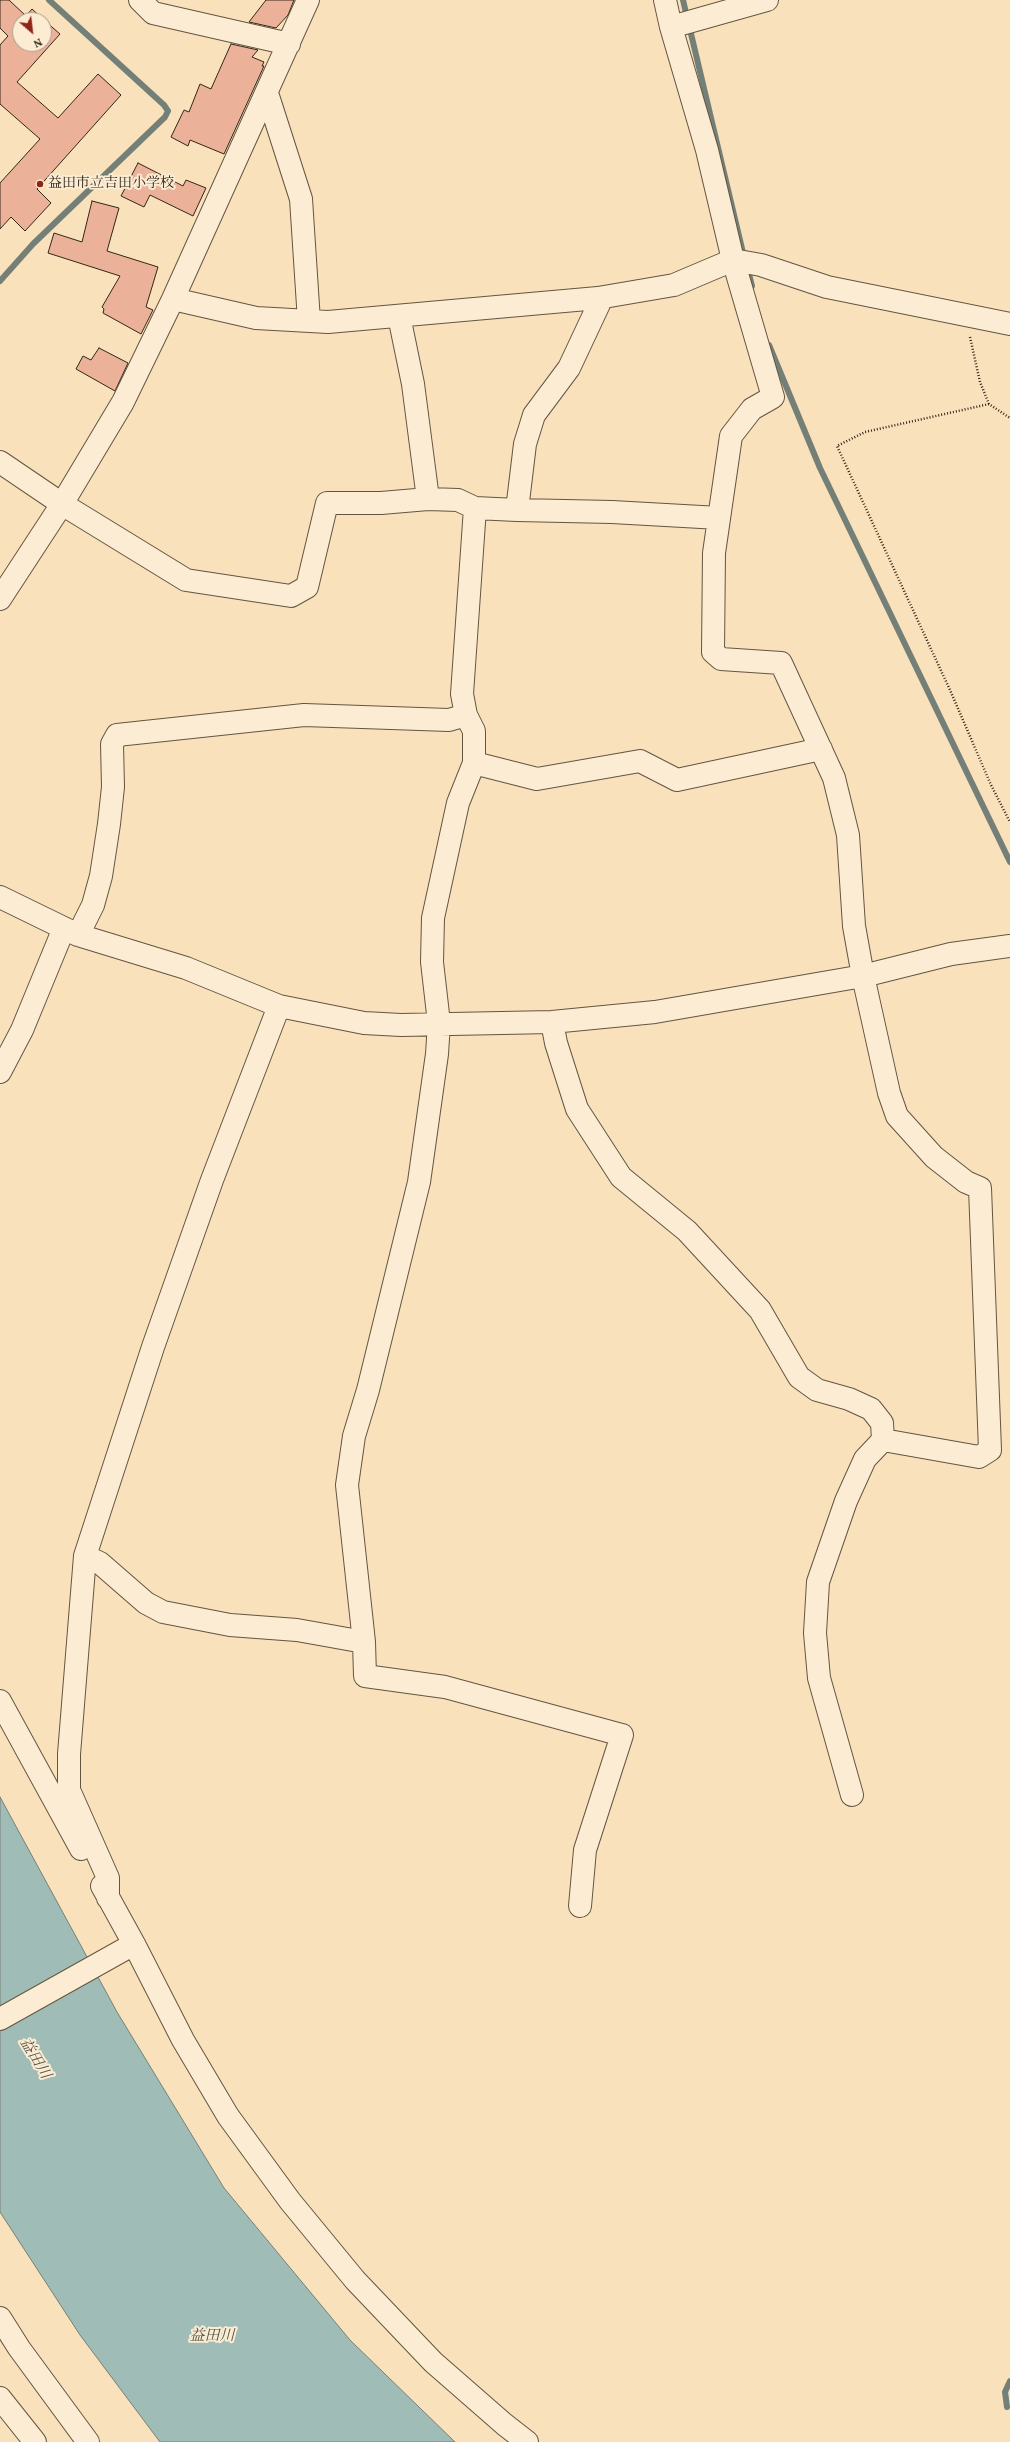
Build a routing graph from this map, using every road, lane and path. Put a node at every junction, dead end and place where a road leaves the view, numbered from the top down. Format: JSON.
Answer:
{"nodes":[{"id":1,"x":308,"y":0,"type":"edge"},
{"id":2,"x":665,"y":0,"type":"edge"},
{"id":3,"x":768,"y":0,"type":"edge"},
{"id":4,"x":153,"y":4,"type":"edge"},
{"id":5,"x":672,"y":27,"type":"junction"},
{"id":6,"x":289,"y":44,"type":"junction"},
{"id":7,"x":267,"y":93,"type":"junction"},
{"id":8,"x":733,"y":260,"type":"junction"},
{"id":9,"x":173,"y":298,"type":"junction"},
{"id":10,"x":598,"y":298,"type":"junction"},
{"id":11,"x":965,"y":315,"type":"junction"},
{"id":12,"x":399,"y":316,"type":"junction"},
{"id":13,"x":309,"y":321,"type":"junction"},
{"id":14,"x":1010,"y":324,"type":"edge"},
{"id":15,"x":989,"y":404,"type":"junction"},
{"id":16,"x":1010,"y":418,"type":"edge"},
{"id":17,"x":0,"y":462,"type":"edge"},
{"id":18,"x":428,"y":499,"type":"junction"},
{"id":19,"x":62,"y":504,"type":"junction"},
{"id":20,"x":475,"y":508,"type":"junction"},
{"id":21,"x":517,"y":510,"type":"junction"},
{"id":22,"x":719,"y":518,"type":"junction"},
{"id":23,"x":0,"y":599,"type":"edge"},
{"id":24,"x":466,"y":715,"type":"junction"},
{"id":25,"x":820,"y":749,"type":"junction"},
{"id":26,"x":474,"y":763,"type":"junction"},
{"id":27,"x":1010,"y":822,"type":"edge"},
{"id":28,"x":0,"y":897,"type":"edge"},
{"id":29,"x":71,"y":931,"type":"junction"},
{"id":30,"x":1010,"y":946,"type":"edge"},
{"id":31,"x":862,"y":976,"type":"junction"},
{"id":32,"x":279,"y":1006,"type":"junction"},
{"id":33,"x":552,"y":1022,"type":"junction"},
{"id":34,"x":439,"y":1023,"type":"junction"},
{"id":35,"x":0,"y":1072,"type":"edge"},
{"id":36,"x":883,"y":1440,"type":"junction"},
{"id":37,"x":85,"y":1556,"type":"junction"},
{"id":38,"x":364,"y":1642,"type":"junction"},
{"id":39,"x":0,"y":1701,"type":"edge"},
{"id":40,"x":852,"y":1795,"type":"dead end"},
{"id":41,"x":108,"y":1898,"type":"junction"},
{"id":42,"x":580,"y":1906,"type":"dead end"},
{"id":43,"x":128,"y":1948,"type":"junction"},
{"id":44,"x":0,"y":2019,"type":"edge"},
{"id":45,"x":0,"y":2318,"type":"edge"},
{"id":46,"x":0,"y":2398,"type":"edge"},
{"id":47,"x":82,"y":2439,"type":"edge"},
{"id":48,"x":35,"y":2442,"type":"edge"},
{"id":49,"x":527,"y":2442,"type":"edge"}],
"edges":[{"from":1,"to":6,"type":"street"},
{"from":2,"to":5,"type":"street"},
{"from":3,"to":5,"type":"street"},
{"from":4,"to":6,"type":"street"},
{"from":5,"to":8,"type":"street"},
{"from":6,"to":7,"type":"street"},
{"from":7,"to":9,"type":"street"},
{"from":7,"to":13,"type":"street"},
{"from":8,"to":10,"type":"street"},
{"from":8,"to":11,"type":"street"},
{"from":8,"to":22,"type":"street"},
{"from":9,"to":13,"type":"street"},
{"from":9,"to":19,"type":"street"},
{"from":10,"to":12,"type":"street"},
{"from":10,"to":21,"type":"street"},
{"from":11,"to":14,"type":"street"},
{"from":11,"to":15,"type":"path"},
{"from":12,"to":13,"type":"street"},
{"from":12,"to":18,"type":"street"},
{"from":15,"to":16,"type":"path"},
{"from":15,"to":27,"type":"path"},
{"from":17,"to":19,"type":"street"},
{"from":18,"to":19,"type":"street"},
{"from":18,"to":20,"type":"street"},
{"from":19,"to":23,"type":"street"},
{"from":20,"to":21,"type":"street"},
{"from":20,"to":24,"type":"street"},
{"from":21,"to":22,"type":"street"},
{"from":22,"to":25,"type":"street"},
{"from":24,"to":26,"type":"street"},
{"from":24,"to":29,"type":"street"},
{"from":25,"to":26,"type":"street"},
{"from":25,"to":31,"type":"street"},
{"from":26,"to":34,"type":"street"},
{"from":28,"to":29,"type":"street"},
{"from":29,"to":32,"type":"street"},
{"from":29,"to":35,"type":"street"},
{"from":30,"to":31,"type":"street"},
{"from":31,"to":33,"type":"street"},
{"from":31,"to":36,"type":"street"},
{"from":32,"to":34,"type":"street"},
{"from":32,"to":37,"type":"street"},
{"from":33,"to":34,"type":"street"},
{"from":33,"to":36,"type":"street"},
{"from":34,"to":38,"type":"street"},
{"from":36,"to":40,"type":"street"},
{"from":37,"to":38,"type":"street"},
{"from":37,"to":41,"type":"street"},
{"from":38,"to":42,"type":"street"},
{"from":39,"to":41,"type":"street"},
{"from":41,"to":43,"type":"street"},
{"from":43,"to":44,"type":"street"},
{"from":43,"to":49,"type":"street"},
{"from":45,"to":47,"type":"street"},
{"from":46,"to":48,"type":"street"}]}
